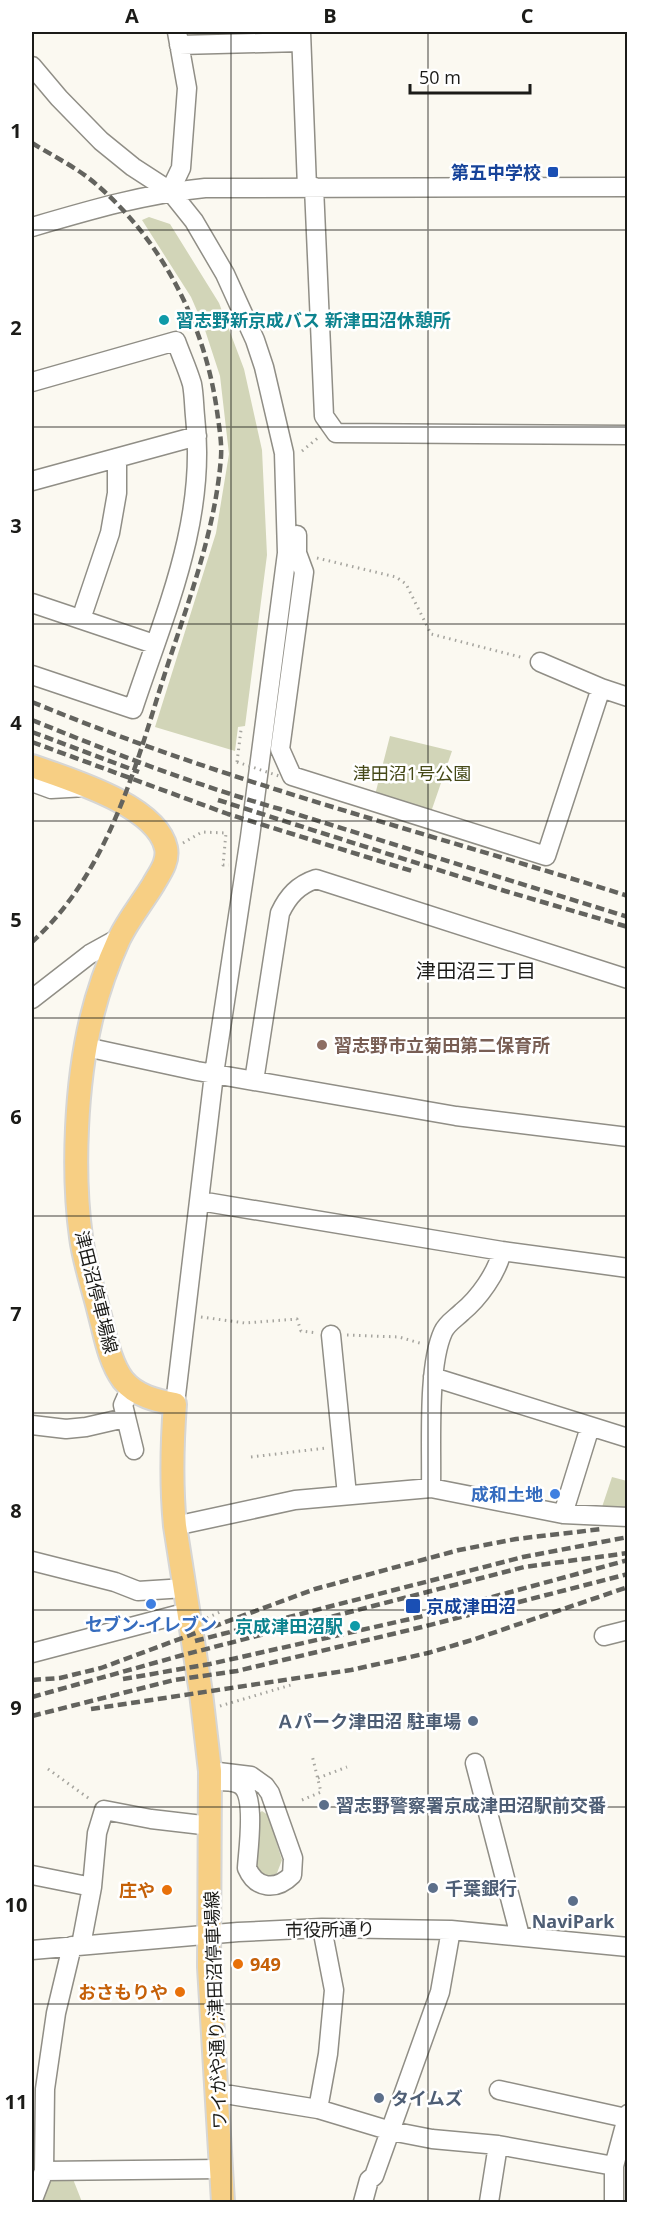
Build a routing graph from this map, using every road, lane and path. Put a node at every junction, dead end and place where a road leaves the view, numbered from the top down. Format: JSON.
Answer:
{"nodes":[{"id":1,"x":301,"y":37,"type":"edge"},
{"id":2,"x":178,"y":38,"type":"edge"},
{"id":3,"x":32,"y":66,"type":"edge"},
{"id":4,"x":310,"y":187,"type":"junction"},
{"id":5,"x":627,"y":187,"type":"edge"},
{"id":6,"x":170,"y":191,"type":"junction"},
{"id":7,"x":32,"y":226,"type":"edge"},
{"id":8,"x":32,"y":382,"type":"edge"},
{"id":9,"x":331,"y":426,"type":"junction"},
{"id":10,"x":627,"y":435,"type":"edge"},
{"id":11,"x":197,"y":436,"type":"junction"},
{"id":12,"x":302,"y":452,"type":"dead end"},
{"id":13,"x":284,"y":453,"type":"junction"},
{"id":14,"x":117,"y":458,"type":"junction"},
{"id":15,"x":32,"y":481,"type":"edge"},
{"id":16,"x":307,"y":556,"type":"dead end"},
{"id":17,"x":32,"y":603,"type":"edge"},
{"id":18,"x":81,"y":619,"type":"junction"},
{"id":19,"x":154,"y":644,"type":"junction"},
{"id":20,"x":540,"y":662,"type":"joint"},
{"id":21,"x":32,"y":675,"type":"edge"},
{"id":22,"x":600,"y":688,"type":"junction"},
{"id":23,"x":627,"y":697,"type":"edge"},
{"id":24,"x":241,"y":730,"type":"dead end"},
{"id":25,"x":38,"y":773,"type":"edge"},
{"id":26,"x":282,"y":777,"type":"dead end"},
{"id":27,"x":180,"y":845,"type":"dead end"},
{"id":28,"x":230,"y":866,"type":"dead end"},
{"id":29,"x":119,"y":938,"type":"junction"},
{"id":30,"x":627,"y":979,"type":"edge"},
{"id":31,"x":32,"y":999,"type":"edge"},
{"id":32,"x":86,"y":1047,"type":"junction"},
{"id":33,"x":214,"y":1074,"type":"junction"},
{"id":34,"x":254,"y":1081,"type":"junction"},
{"id":35,"x":627,"y":1137,"type":"edge"},
{"id":36,"x":200,"y":1201,"type":"junction"},
{"id":37,"x":502,"y":1251,"type":"junction"},
{"id":38,"x":627,"y":1268,"type":"edge"},
{"id":39,"x":332,"y":1335,"type":"dead end"},
{"id":40,"x":433,"y":1377,"type":"junction"},
{"id":41,"x":131,"y":1387,"type":"junction"},
{"id":42,"x":176,"y":1404,"type":"junction"},
{"id":43,"x":125,"y":1418,"type":"junction"},
{"id":44,"x":32,"y":1425,"type":"edge"},
{"id":45,"x":590,"y":1427,"type":"junction"},
{"id":46,"x":627,"y":1438,"type":"edge"},
{"id":47,"x":342,"y":1446,"type":"junction"},
{"id":48,"x":134,"y":1450,"type":"dead end"},
{"id":49,"x":251,"y":1457,"type":"dead end"},
{"id":50,"x":430,"y":1488,"type":"junction"},
{"id":51,"x":346,"y":1495,"type":"junction"},
{"id":52,"x":563,"y":1514,"type":"junction"},
{"id":53,"x":627,"y":1517,"type":"edge"},
{"id":54,"x":175,"y":1526,"type":"junction"},
{"id":55,"x":32,"y":1561,"type":"edge"},
{"id":56,"x":185,"y":1588,"type":"junction"},
{"id":57,"x":222,"y":1611,"type":"dead end"},
{"id":58,"x":196,"y":1616,"type":"junction"},
{"id":59,"x":627,"y":1630,"type":"edge"},
{"id":60,"x":604,"y":1636,"type":"dead end"},
{"id":61,"x":32,"y":1653,"type":"edge"},
{"id":62,"x":291,"y":1685,"type":"dead end"},
{"id":63,"x":218,"y":1707,"type":"dead end"},
{"id":64,"x":312,"y":1755,"type":"dead end"},
{"id":65,"x":475,"y":1762,"type":"dead end"},
{"id":66,"x":347,"y":1767,"type":"dead end"},
{"id":67,"x":48,"y":1768,"type":"dead end"},
{"id":68,"x":210,"y":1776,"type":"junction"},
{"id":69,"x":318,"y":1778,"type":"junction"},
{"id":70,"x":302,"y":1800,"type":"dead end"},
{"id":71,"x":274,"y":1802,"type":"junction"},
{"id":72,"x":250,"y":1806,"type":"junction"},
{"id":73,"x":104,"y":1810,"type":"junction"},
{"id":74,"x":211,"y":1826,"type":"junction"},
{"id":75,"x":32,"y":1875,"type":"edge"},
{"id":76,"x":92,"y":1887,"type":"junction"},
{"id":77,"x":322,"y":1928,"type":"junction"},
{"id":78,"x":452,"y":1930,"type":"junction"},
{"id":79,"x":209,"y":1934,"type":"junction"},
{"id":80,"x":520,"y":1936,"type":"junction"},
{"id":81,"x":76,"y":1946,"type":"junction"},
{"id":82,"x":627,"y":1947,"type":"edge"},
{"id":83,"x":32,"y":1950,"type":"edge"},
{"id":84,"x":38,"y":2088,"type":"edge"},
{"id":85,"x":499,"y":2090,"type":"dead end"},
{"id":86,"x":217,"y":2095,"type":"junction"},
{"id":87,"x":318,"y":2109,"type":"junction"},
{"id":88,"x":627,"y":2116,"type":"edge"},
{"id":89,"x":391,"y":2131,"type":"junction"},
{"id":90,"x":498,"y":2145,"type":"junction"},
{"id":91,"x":221,"y":2169,"type":"junction"},
{"id":92,"x":44,"y":2171,"type":"junction"},
{"id":93,"x":618,"y":2171,"type":"edge"},
{"id":94,"x":32,"y":2202,"type":"edge"},
{"id":95,"x":223,"y":2202,"type":"edge"},
{"id":96,"x":363,"y":2202,"type":"edge"},
{"id":97,"x":489,"y":2202,"type":"edge"},
{"id":98,"x":614,"y":2202,"type":"edge"}],
"edges":[{"from":1,"to":2,"type":"street"},
{"from":1,"to":4,"type":"street"},
{"from":2,"to":6,"type":"street"},
{"from":3,"to":6,"type":"street"},
{"from":4,"to":5,"type":"street"},
{"from":4,"to":6,"type":"street"},
{"from":4,"to":9,"type":"street"},
{"from":6,"to":7,"type":"street"},
{"from":6,"to":13,"type":"street"},
{"from":8,"to":11,"type":"street"},
{"from":9,"to":10,"type":"street"},
{"from":9,"to":12,"type":"path"},
{"from":11,"to":14,"type":"street"},
{"from":11,"to":19,"type":"street"},
{"from":13,"to":22,"type":"street"},
{"from":13,"to":33,"type":"street"},
{"from":14,"to":15,"type":"street"},
{"from":14,"to":18,"type":"street"},
{"from":16,"to":20,"type":"path"},
{"from":17,"to":18,"type":"street"},
{"from":18,"to":19,"type":"street"},
{"from":19,"to":21,"type":"street"},
{"from":20,"to":22,"type":"street"},
{"from":22,"to":23,"type":"street"},
{"from":24,"to":26,"type":"path","bridge":true},
{"from":25,"to":29,"type":"main road","name":"津田沼停車場線"},
{"from":27,"to":28,"type":"path"},
{"from":29,"to":31,"type":"street"},
{"from":29,"to":32,"type":"main road","name":"津田沼停車場線"},
{"from":30,"to":34,"type":"street"},
{"from":32,"to":33,"type":"street"},
{"from":32,"to":41,"type":"main road","name":"津田沼停車場線"},
{"from":33,"to":34,"type":"street"},
{"from":33,"to":36,"type":"street"},
{"from":34,"to":35,"type":"street"},
{"from":36,"to":37,"type":"street"},
{"from":36,"to":42,"type":"street"},
{"from":37,"to":38,"type":"street"},
{"from":37,"to":40,"type":"street"},
{"from":39,"to":47,"type":"street"},
{"from":40,"to":45,"type":"street"},
{"from":40,"to":50,"type":"street"},
{"from":41,"to":42,"type":"main road"},
{"from":41,"to":43,"type":"street"},
{"from":42,"to":54,"type":"main road"},
{"from":43,"to":44,"type":"street"},
{"from":43,"to":48,"type":"street"},
{"from":45,"to":46,"type":"street"},
{"from":45,"to":52,"type":"street"},
{"from":47,"to":49,"type":"path"},
{"from":47,"to":51,"type":"street"},
{"from":50,"to":51,"type":"street"},
{"from":50,"to":52,"type":"street"},
{"from":51,"to":54,"type":"street"},
{"from":52,"to":53,"type":"street"},
{"from":54,"to":56,"type":"main road"},
{"from":55,"to":56,"type":"street"},
{"from":56,"to":58,"type":"main road"},
{"from":57,"to":58,"type":"path"},
{"from":58,"to":61,"type":"street"},
{"from":58,"to":68,"type":"main road"},
{"from":59,"to":60,"type":"street"},
{"from":62,"to":63,"type":"path"},
{"from":64,"to":69,"type":"path"},
{"from":65,"to":80,"type":"street"},
{"from":66,"to":69,"type":"path"},
{"from":67,"to":73,"type":"path"},
{"from":68,"to":71,"type":"street"},
{"from":68,"to":72,"type":"street"},
{"from":68,"to":74,"type":"main road","name":"ワイがや通り;津田沼停車場線"},
{"from":69,"to":70,"type":"path"},
{"from":71,"to":72,"type":"street"},
{"from":71,"to":72,"type":"street"},
{"from":73,"to":74,"type":"street"},
{"from":73,"to":76,"type":"street"},
{"from":74,"to":79,"type":"main road","name":"ワイがや通り;津田沼停車場線"},
{"from":75,"to":76,"type":"street"},
{"from":76,"to":81,"type":"street"},
{"from":77,"to":78,"type":"street","name":"市役所通り"},
{"from":77,"to":79,"type":"street","name":"市役所通り"},
{"from":77,"to":87,"type":"street"},
{"from":78,"to":80,"type":"street","name":"市役所通り"},
{"from":78,"to":89,"type":"street"},
{"from":79,"to":81,"type":"street","name":"市役所通り"},
{"from":79,"to":86,"type":"main road","name":"ワイがや通り;津田沼停車場線"},
{"from":80,"to":82,"type":"street","name":"市役所通り"},
{"from":81,"to":83,"type":"street","name":"市役所通り"},
{"from":81,"to":84,"type":"street"},
{"from":84,"to":92,"type":"street"},
{"from":85,"to":88,"type":"street"},
{"from":86,"to":87,"type":"street"},
{"from":86,"to":91,"type":"main road","name":"ワイがや通り;津田沼停車場線"},
{"from":87,"to":89,"type":"street"},
{"from":88,"to":93,"type":"street"},
{"from":89,"to":90,"type":"street"},
{"from":89,"to":96,"type":"street"},
{"from":90,"to":93,"type":"street"},
{"from":90,"to":97,"type":"street"},
{"from":91,"to":92,"type":"street"},
{"from":91,"to":95,"type":"main road","name":"ワイがや通り;津田沼停車場線"},
{"from":92,"to":94,"type":"street"},
{"from":93,"to":98,"type":"street"}]}
